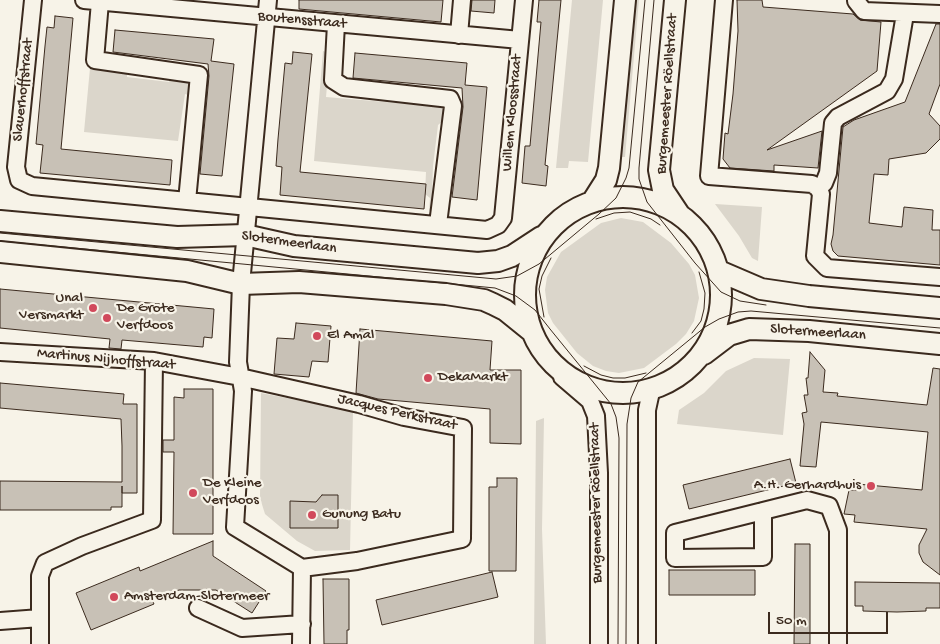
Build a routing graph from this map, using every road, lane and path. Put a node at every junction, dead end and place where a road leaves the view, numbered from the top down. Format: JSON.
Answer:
{"nodes":[{"id":1,"x":33,"y":0,"type":"edge"},
{"id":2,"x":268,"y":0,"type":"edge"},
{"id":3,"x":462,"y":0,"type":"edge"},
{"id":4,"x":524,"y":0,"type":"edge"},
{"id":5,"x":626,"y":0,"type":"edge"},
{"id":6,"x":675,"y":0,"type":"edge"},
{"id":7,"x":724,"y":0,"type":"edge"},
{"id":8,"x":851,"y":0,"type":"edge"},
{"id":9,"x":92,"y":1,"type":"edge"},
{"id":10,"x":206,"y":6,"type":"edge"},
{"id":11,"x":905,"y":14,"type":"junction"},
{"id":12,"x":940,"y":14,"type":"edge"},
{"id":13,"x":266,"y":17,"type":"junction"},
{"id":14,"x":336,"y":24,"type":"junction"},
{"id":15,"x":459,"y":35,"type":"junction"},
{"id":16,"x":520,"y":40,"type":"junction"},
{"id":17,"x":19,"y":180,"type":"joint"},
{"id":18,"x":818,"y":188,"type":"junction"},
{"id":19,"x":187,"y":201,"type":"junction"},
{"id":20,"x":592,"y":202,"type":"junction"},
{"id":21,"x":248,"y":208,"type":"junction"},
{"id":22,"x":679,"y":214,"type":"junction"},
{"id":23,"x":0,"y":221,"type":"edge"},
{"id":24,"x":438,"y":224,"type":"junction"},
{"id":25,"x":498,"y":225,"type":"joint"},
{"id":26,"x":245,"y":235,"type":"junction"},
{"id":27,"x":541,"y":237,"type":"junction"},
{"id":28,"x":0,"y":252,"type":"edge"},
{"id":29,"x":719,"y":272,"type":"junction"},
{"id":30,"x":940,"y":277,"type":"edge"},
{"id":31,"x":241,"y":284,"type":"junction"},
{"id":32,"x":940,"y":308,"type":"edge"},
{"id":33,"x":531,"y":331,"type":"junction"},
{"id":34,"x":940,"y":344,"type":"edge"},
{"id":35,"x":0,"y":352,"type":"edge"},
{"id":36,"x":704,"y":354,"type":"junction"},
{"id":37,"x":154,"y":361,"type":"junction"},
{"id":38,"x":240,"y":377,"type":"junction"},
{"id":39,"x":562,"y":377,"type":"junction"},
{"id":40,"x":652,"y":387,"type":"junction"},
{"id":41,"x":763,"y":511,"type":"junction"},
{"id":42,"x":302,"y":568,"type":"junction"},
{"id":43,"x":198,"y":608,"type":"dead end"},
{"id":44,"x":40,"y":618,"type":"junction"},
{"id":45,"x":0,"y":621,"type":"edge"},
{"id":46,"x":302,"y":624,"type":"junction"},
{"id":47,"x":40,"y":644,"type":"edge"},
{"id":48,"x":301,"y":644,"type":"edge"},
{"id":49,"x":599,"y":644,"type":"edge"},
{"id":50,"x":647,"y":644,"type":"edge"},
{"id":51,"x":838,"y":644,"type":"edge"}],
"edges":[{"from":1,"to":17,"type":"street","name":"Slauerhoffstraat"},
{"from":2,"to":13,"type":"street"},
{"from":3,"to":15,"type":"street"},
{"from":4,"to":16,"type":"street","name":"Willem Kloosstraat"},
{"from":5,"to":20,"type":"main road"},
{"from":6,"to":22,"type":"main road","name":"Burgemeester Röellstraat"},
{"from":7,"to":18,"type":"street"},
{"from":8,"to":11,"type":"street"},
{"from":9,"to":10,"type":"street","name":"Boutensstraat"},
{"from":9,"to":19,"type":"street"},
{"from":10,"to":13,"type":"street","name":"Boutensstraat"},
{"from":11,"to":12,"type":"street"},
{"from":11,"to":18,"type":"street"},
{"from":13,"to":14,"type":"street","name":"Boutensstraat"},
{"from":13,"to":21,"type":"street"},
{"from":14,"to":15,"type":"street","name":"Boutensstraat"},
{"from":14,"to":24,"type":"street"},
{"from":15,"to":16,"type":"street","name":"Boutensstraat"},
{"from":16,"to":25,"type":"street","name":"Willem Kloosstraat"},
{"from":17,"to":19,"type":"street","name":"Slotermeerlaan"},
{"from":18,"to":30,"type":"street"},
{"from":19,"to":21,"type":"street","name":"Slotermeerlaan"},
{"from":20,"to":22,"type":"main road"},
{"from":20,"to":27,"type":"main road"},
{"from":21,"to":24,"type":"street","name":"Slotermeerlaan"},
{"from":21,"to":26,"type":"street"},
{"from":22,"to":29,"type":"main road","name":"Burgemeester Röellstraat"},
{"from":23,"to":26,"type":"main road","name":"Slotermeerlaan"},
{"from":24,"to":25,"type":"street","name":"Slotermeerlaan"},
{"from":26,"to":27,"type":"main road","name":"Slotermeerlaan"},
{"from":26,"to":31,"type":"street"},
{"from":27,"to":33,"type":"main road"},
{"from":28,"to":31,"type":"main road"},
{"from":29,"to":32,"type":"main road"},
{"from":29,"to":36,"type":"main road","name":"Burgemeester Röellstraat"},
{"from":31,"to":33,"type":"main road"},
{"from":31,"to":38,"type":"street"},
{"from":33,"to":39,"type":"main road"},
{"from":34,"to":36,"type":"main road","name":"Slotermeerlaan"},
{"from":35,"to":37,"type":"street","name":"Martinus Nijhoffstraat"},
{"from":36,"to":40,"type":"main road","name":"Slotermeerlaan"},
{"from":37,"to":38,"type":"street","name":"Martinus Nijhoffstraat"},
{"from":37,"to":44,"type":"street"},
{"from":38,"to":42,"type":"street"},
{"from":38,"to":42,"type":"street","name":"Jacques Perkstraat"},
{"from":39,"to":40,"type":"main road","name":"Slotermeerlaan"},
{"from":39,"to":49,"type":"street","name":"Burgemeester Röellstraat"},
{"from":40,"to":50,"type":"street"},
{"from":41,"to":41,"type":"street"},
{"from":41,"to":51,"type":"street"},
{"from":42,"to":46,"type":"street"},
{"from":43,"to":46,"type":"street"},
{"from":44,"to":45,"type":"street"},
{"from":44,"to":47,"type":"street"},
{"from":46,"to":48,"type":"street"}]}
